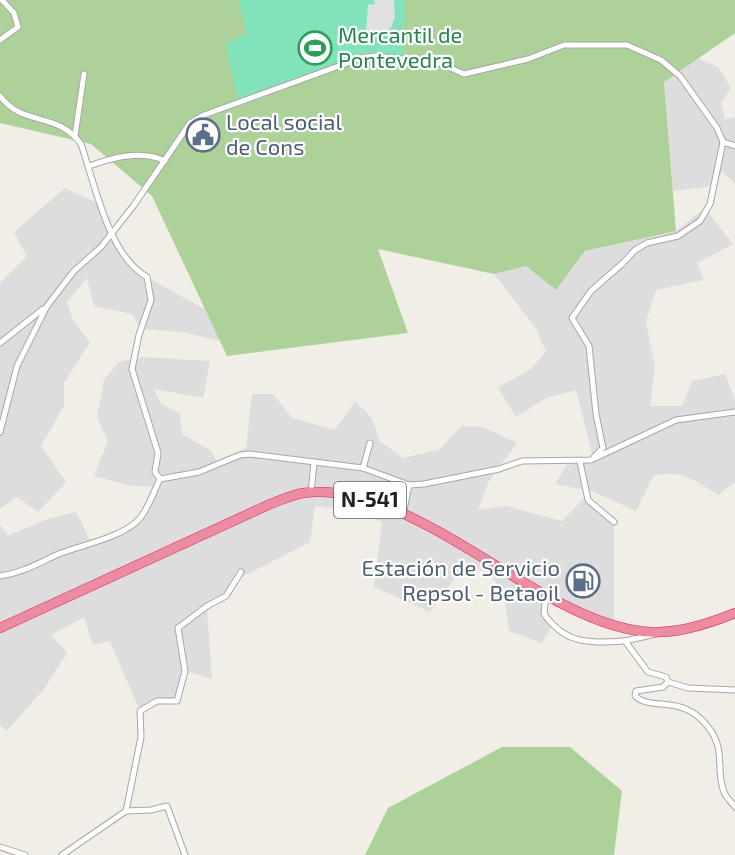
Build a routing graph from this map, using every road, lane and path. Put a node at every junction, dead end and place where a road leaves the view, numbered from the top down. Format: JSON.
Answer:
{"nodes":[{"id":1,"x":2,"y":0,"type":"edge"},
{"id":2,"x":0,"y":40,"type":"edge"},
{"id":3,"x":84,"y":74,"type":"dead end"},
{"id":4,"x":0,"y":96,"type":"edge"},
{"id":5,"x":75,"y":135,"type":"junction"},
{"id":6,"x":723,"y":142,"type":"junction"},
{"id":7,"x":735,"y":146,"type":"edge"},
{"id":8,"x":165,"y":161,"type":"junction"},
{"id":9,"x":89,"y":166,"type":"junction"},
{"id":10,"x":111,"y":234,"type":"junction"},
{"id":11,"x":47,"y":306,"type":"junction"},
{"id":12,"x":0,"y":343,"type":"edge"},
{"id":13,"x":735,"y":412,"type":"edge"},
{"id":14,"x":0,"y":432,"type":"edge"},
{"id":15,"x":370,"y":443,"type":"dead end"},
{"id":16,"x":591,"y":460,"type":"junction"},
{"id":17,"x":580,"y":462,"type":"junction"},
{"id":18,"x":314,"y":463,"type":"junction"},
{"id":19,"x":363,"y":468,"type":"junction"},
{"id":20,"x":160,"y":479,"type":"junction"},
{"id":21,"x":409,"y":484,"type":"junction"},
{"id":22,"x":311,"y":493,"type":"junction"},
{"id":23,"x":402,"y":515,"type":"junction"},
{"id":24,"x":614,"y":522,"type":"dead end"},
{"id":25,"x":241,"y":572,"type":"dead end"},
{"id":26,"x":0,"y":576,"type":"edge"},
{"id":27,"x":546,"y":595,"type":"junction"},
{"id":28,"x":735,"y":614,"type":"edge"},
{"id":29,"x":0,"y":628,"type":"edge"},
{"id":30,"x":660,"y":632,"type":"junction"},
{"id":31,"x":625,"y":640,"type":"junction"},
{"id":32,"x":668,"y":682,"type":"junction"},
{"id":33,"x":735,"y":690,"type":"edge"},
{"id":34,"x":735,"y":807,"type":"edge"},
{"id":35,"x":126,"y":811,"type":"junction"},
{"id":36,"x":0,"y":847,"type":"edge"},
{"id":37,"x":25,"y":855,"type":"edge"},
{"id":38,"x":62,"y":855,"type":"edge"},
{"id":39,"x":185,"y":855,"type":"edge"}],
"edges":[{"from":1,"to":2,"type":"street"},
{"from":3,"to":5,"type":"street"},
{"from":4,"to":5,"type":"street"},
{"from":5,"to":9,"type":"street"},
{"from":6,"to":7,"type":"street"},
{"from":6,"to":8,"type":"street"},
{"from":6,"to":16,"type":"street"},
{"from":8,"to":9,"type":"street"},
{"from":8,"to":10,"type":"street"},
{"from":9,"to":10,"type":"street"},
{"from":10,"to":11,"type":"street"},
{"from":10,"to":20,"type":"street"},
{"from":11,"to":12,"type":"street"},
{"from":11,"to":14,"type":"street"},
{"from":13,"to":16,"type":"street"},
{"from":15,"to":19,"type":"street"},
{"from":16,"to":17,"type":"street"},
{"from":17,"to":21,"type":"street"},
{"from":17,"to":24,"type":"street"},
{"from":18,"to":19,"type":"street"},
{"from":18,"to":20,"type":"street"},
{"from":18,"to":22,"type":"street"},
{"from":19,"to":21,"type":"street"},
{"from":20,"to":26,"type":"street"},
{"from":21,"to":23,"type":"street"},
{"from":22,"to":23,"type":"highway","number":"N-541"},
{"from":22,"to":29,"type":"highway","number":"N-541"},
{"from":23,"to":27,"type":"highway","number":"N-541"},
{"from":25,"to":35,"type":"street"},
{"from":27,"to":30,"type":"highway","number":"N-541"},
{"from":27,"to":31,"type":"street"},
{"from":28,"to":30,"type":"highway","number":"N-541"},
{"from":30,"to":31,"type":"street"},
{"from":31,"to":32,"type":"street"},
{"from":32,"to":33,"type":"street"},
{"from":32,"to":34,"type":"street"},
{"from":35,"to":38,"type":"street"},
{"from":35,"to":39,"type":"street"},
{"from":36,"to":37,"type":"street"}]}
